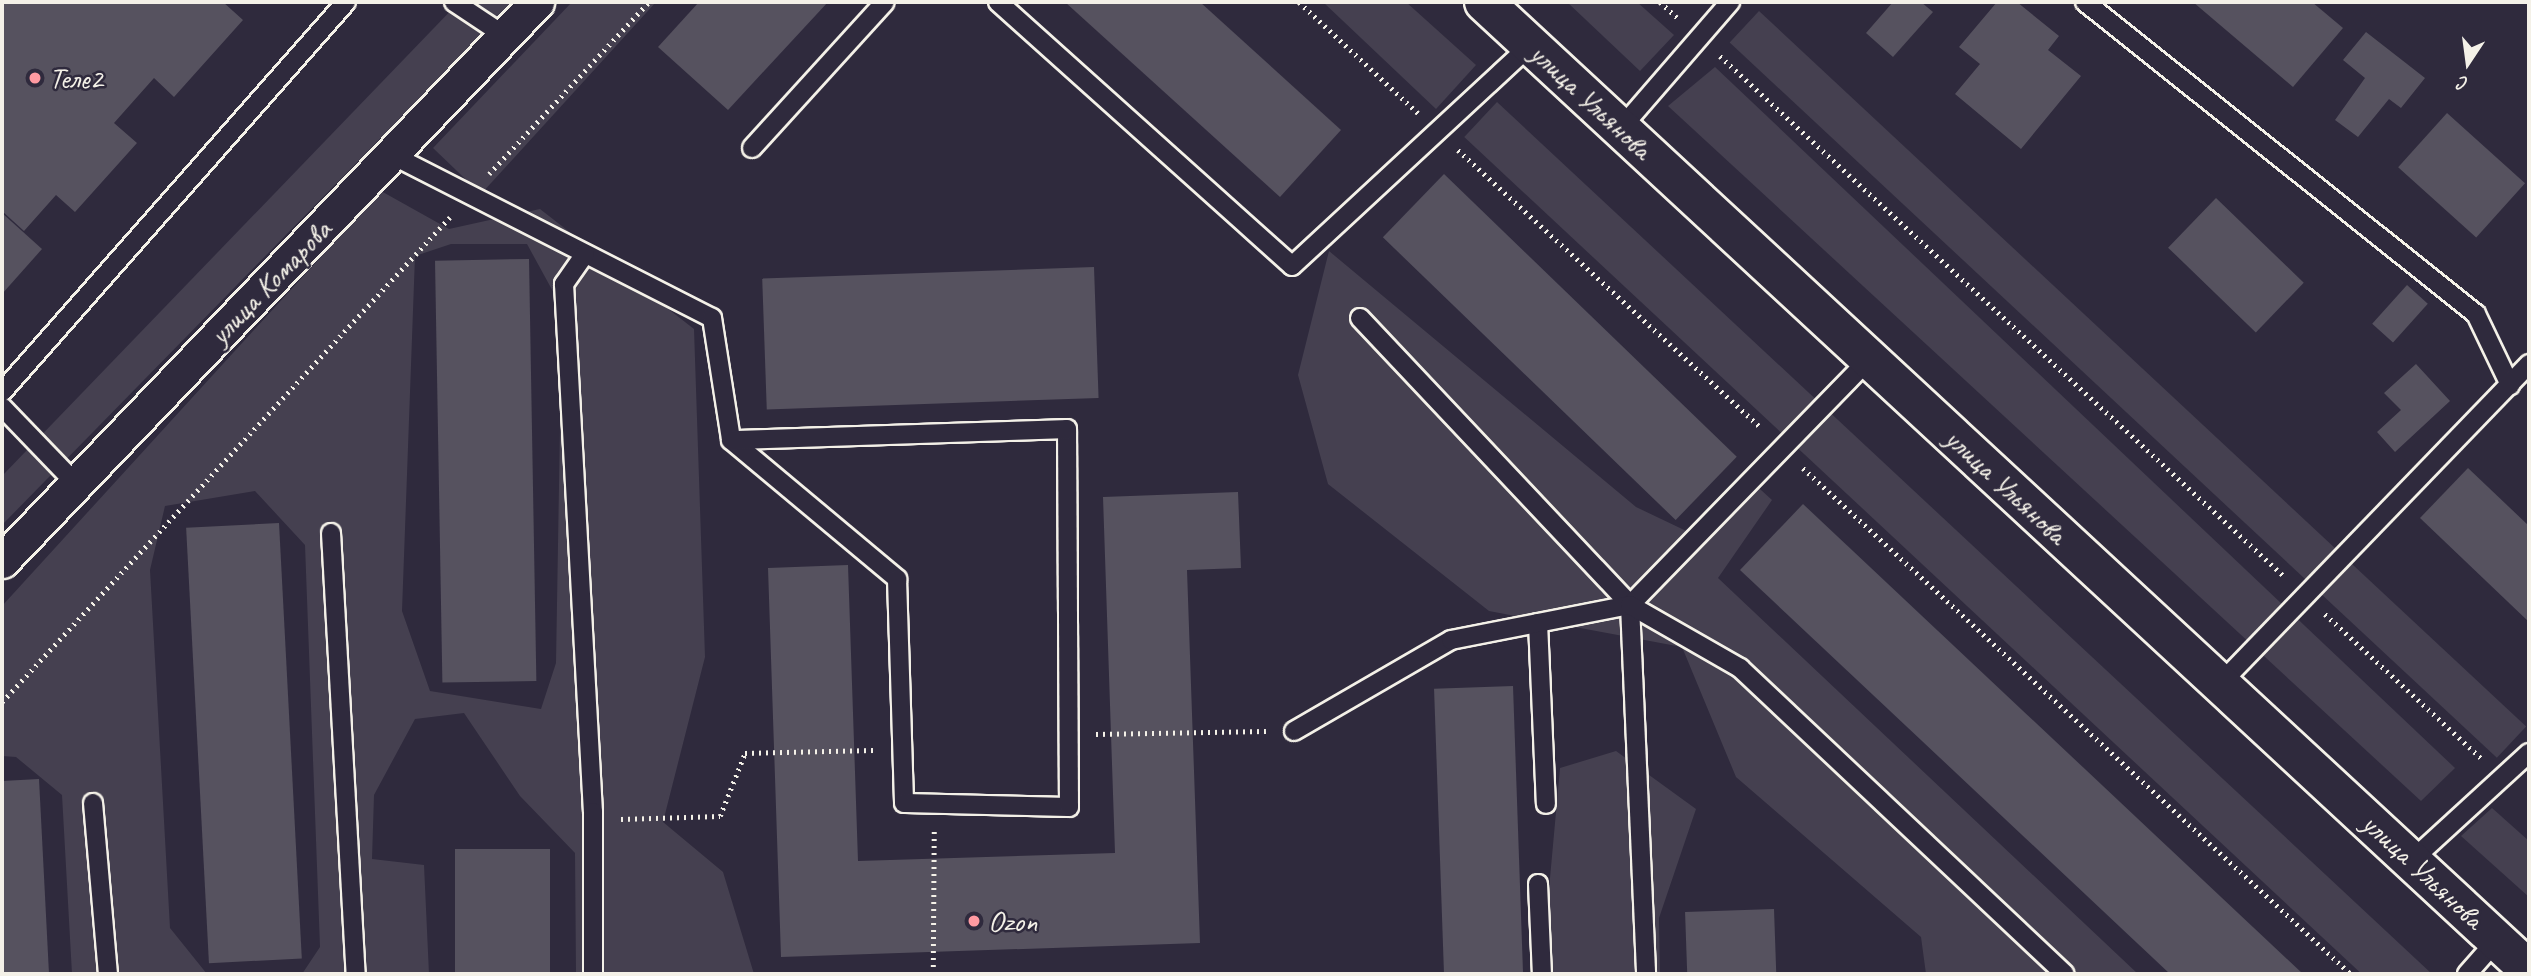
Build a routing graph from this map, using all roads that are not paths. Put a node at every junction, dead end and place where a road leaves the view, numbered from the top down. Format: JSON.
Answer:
{"nodes":[{"id":1,"x":346,"y":2,"type":"edge"},
{"id":2,"x":454,"y":2,"type":"edge"},
{"id":3,"x":537,"y":2,"type":"edge"},
{"id":4,"x":885,"y":2,"type":"edge"},
{"id":5,"x":999,"y":2,"type":"edge"},
{"id":6,"x":1484,"y":2,"type":"edge"},
{"id":7,"x":1730,"y":2,"type":"edge"},
{"id":8,"x":2085,"y":2,"type":"edge"},
{"id":9,"x":505,"y":36,"type":"junction"},
{"id":10,"x":1531,"y":46,"type":"junction"},
{"id":11,"x":1621,"y":128,"type":"junction"},
{"id":12,"x":752,"y":148,"type":"dead end"},
{"id":13,"x":392,"y":155,"type":"junction"},
{"id":14,"x":585,"y":254,"type":"junction"},
{"id":15,"x":1360,"y":318,"type":"dead end"},
{"id":16,"x":1869,"y":359,"type":"junction"},
{"id":17,"x":2529,"y":364,"type":"edge"},
{"id":18,"x":2510,"y":385,"type":"junction"},
{"id":19,"x":2,"y":392,"type":"edge"},
{"id":20,"x":2,"y":407,"type":"edge"},
{"id":21,"x":731,"y":440,"type":"junction"},
{"id":22,"x":76,"y":484,"type":"junction"},
{"id":23,"x":331,"y":533,"type":"dead end"},
{"id":24,"x":2,"y":561,"type":"edge"},
{"id":25,"x":1630,"y":605,"type":"junction"},
{"id":26,"x":1538,"y":623,"type":"junction"},
{"id":27,"x":2220,"y":684,"type":"junction"},
{"id":28,"x":1294,"y":731,"type":"road end"},
{"id":29,"x":2529,"y":753,"type":"edge"},
{"id":30,"x":93,"y":803,"type":"dead end"},
{"id":31,"x":1546,"y":804,"type":"dead end"},
{"id":32,"x":2411,"y":861,"type":"junction"},
{"id":33,"x":1538,"y":884,"type":"dead end"},
{"id":34,"x":2497,"y":940,"type":"junction"},
{"id":35,"x":2529,"y":970,"type":"edge"},
{"id":36,"x":108,"y":974,"type":"edge"},
{"id":37,"x":356,"y":974,"type":"edge"},
{"id":38,"x":593,"y":974,"type":"edge"},
{"id":39,"x":1542,"y":974,"type":"edge"},
{"id":40,"x":1646,"y":974,"type":"edge"},
{"id":41,"x":2065,"y":974,"type":"edge"},
{"id":42,"x":2468,"y":974,"type":"edge"}],
"edges":[{"from":1,"to":19,"type":"lane"},
{"from":2,"to":9,"type":"lane"},
{"from":3,"to":9,"type":"street","name":"улица Комарова"},
{"from":4,"to":12,"type":"lane"},
{"from":5,"to":10,"type":"lane"},
{"from":6,"to":10,"type":"main road","name":"улица Ульянова"},
{"from":7,"to":11,"type":"lane"},
{"from":8,"to":18,"type":"lane"},
{"from":9,"to":13,"type":"street","name":"улица Комарова"},
{"from":10,"to":11,"type":"main road","name":"улица Ульянова"},
{"from":11,"to":16,"type":"main road","name":"улица Ульянова"},
{"from":13,"to":14,"type":"lane"},
{"from":13,"to":22,"type":"street","name":"улица Комарова"},
{"from":14,"to":21,"type":"lane"},
{"from":14,"to":38,"type":"lane"},
{"from":15,"to":25,"type":"lane"},
{"from":16,"to":25,"type":"lane"},
{"from":16,"to":27,"type":"main road","name":"улица Ульянова"},
{"from":17,"to":18,"type":"lane"},
{"from":18,"to":27,"type":"lane"},
{"from":20,"to":22,"type":"lane"},
{"from":21,"to":21,"type":"lane"},
{"from":22,"to":24,"type":"street","name":"улица Комарова"},
{"from":23,"to":37,"type":"lane"},
{"from":25,"to":26,"type":"lane"},
{"from":25,"to":40,"type":"lane"},
{"from":25,"to":41,"type":"lane"},
{"from":26,"to":28,"type":"lane"},
{"from":26,"to":31,"type":"lane"},
{"from":27,"to":32,"type":"main road","name":"улица Ульянова"},
{"from":29,"to":32,"type":"lane"},
{"from":30,"to":36,"type":"lane"},
{"from":32,"to":34,"type":"main road","name":"улица Ульянова"},
{"from":33,"to":39,"type":"lane"},
{"from":34,"to":35,"type":"main road","name":"улица Ульянова"},
{"from":34,"to":42,"type":"lane"}]}
